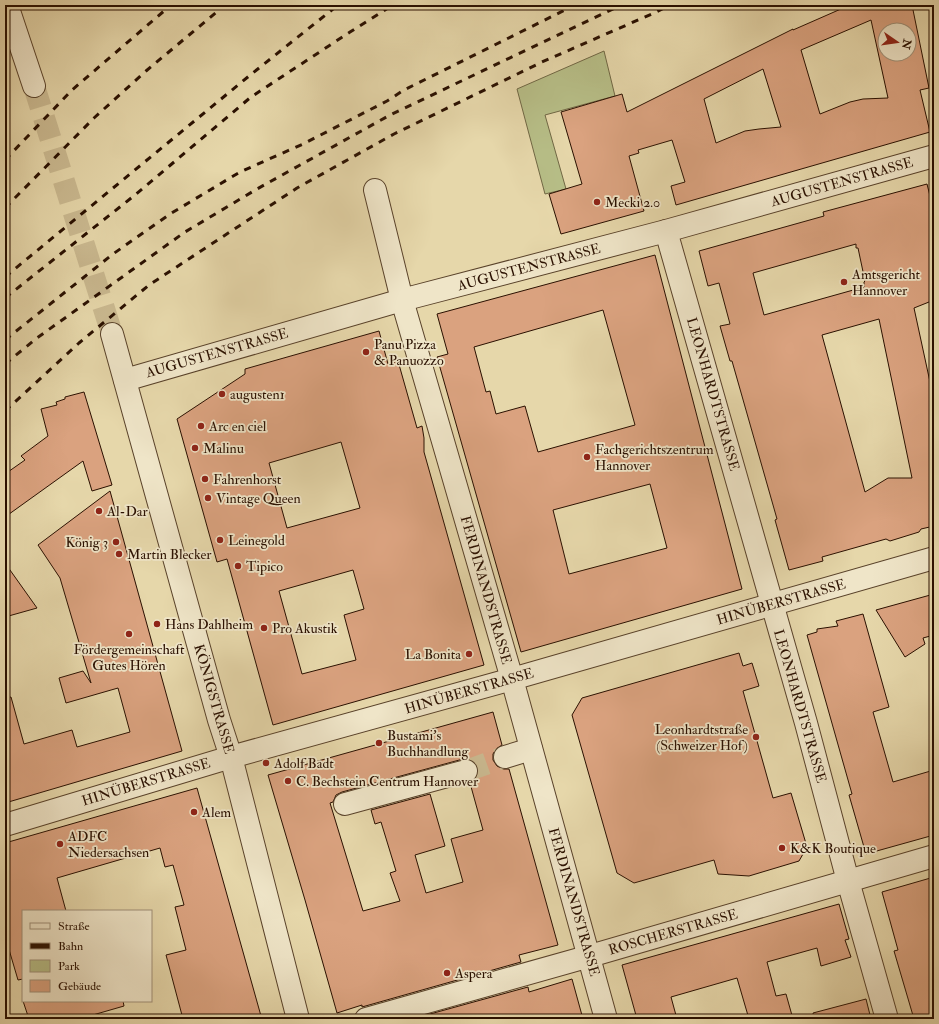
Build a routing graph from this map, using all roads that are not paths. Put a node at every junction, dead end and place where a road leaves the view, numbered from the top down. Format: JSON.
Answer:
{"nodes":[{"id":1,"x":7,"y":5,"type":"edge"},
{"id":2,"x":34,"y":86,"type":"tunnel mouth"},
{"id":3,"x":934,"y":156,"type":"edge"},
{"id":4,"x":375,"y":190,"type":"dead end"},
{"id":5,"x":666,"y":231,"type":"junction"},
{"id":6,"x":402,"y":300,"type":"junction"},
{"id":7,"x":112,"y":334,"type":"tunnel mouth"},
{"id":8,"x":125,"y":380,"type":"junction"},
{"id":9,"x":934,"y":558,"type":"edge"},
{"id":10,"x":772,"y":605,"type":"junction"},
{"id":11,"x":512,"y":679,"type":"junction"},
{"id":12,"x":531,"y":749,"type":"junction"},
{"id":13,"x":231,"y":756,"type":"junction"},
{"id":14,"x":506,"y":757,"type":"tunnel mouth"},
{"id":15,"x":466,"y":771,"type":"tunnel mouth"},
{"id":16,"x":345,"y":804,"type":"dead end"},
{"id":17,"x":5,"y":825,"type":"edge"},
{"id":18,"x":934,"y":856,"type":"edge"},
{"id":19,"x":848,"y":881,"type":"junction"},
{"id":20,"x":590,"y":956,"type":"junction"},
{"id":21,"x":298,"y":1019,"type":"edge"},
{"id":22,"x":366,"y":1019,"type":"edge"},
{"id":23,"x":606,"y":1019,"type":"edge"},
{"id":24,"x":887,"y":1019,"type":"edge"}],
"edges":[{"from":1,"to":2,"type":"street"},
{"from":3,"to":5,"type":"street","name":"AUGUSTENSTRASSE"},
{"from":4,"to":6,"type":"street","name":"FERDINANDSTRASSE"},
{"from":5,"to":6,"type":"street","name":"AUGUSTENSTRASSE"},
{"from":5,"to":10,"type":"street","name":"LEONHARDTSTRASSE"},
{"from":6,"to":8,"type":"street","name":"AUGUSTENSTRASSE"},
{"from":6,"to":11,"type":"street","name":"FERDINANDSTRASSE"},
{"from":7,"to":8,"type":"street","name":"KÖNIGSTRASSE"},
{"from":8,"to":13,"type":"street","name":"KÖNIGSTRASSE"},
{"from":9,"to":10,"type":"street","name":"HINÜBERSTRASSE"},
{"from":10,"to":11,"type":"street","name":"HINÜBERSTRASSE"},
{"from":10,"to":19,"type":"street","name":"LEONHARDTSTRASSE"},
{"from":11,"to":12,"type":"street","name":"FERDINANDSTRASSE"},
{"from":11,"to":13,"type":"street","name":"HINÜBERSTRASSE"},
{"from":12,"to":14,"type":"street"},
{"from":12,"to":20,"type":"street","name":"FERDINANDSTRASSE"},
{"from":13,"to":17,"type":"street","name":"HINÜBERSTRASSE"},
{"from":13,"to":21,"type":"street","name":"KÖNIGSTRASSE"},
{"from":15,"to":16,"type":"street"},
{"from":18,"to":19,"type":"street","name":"ROSCHERSTRASSE"},
{"from":19,"to":20,"type":"street","name":"ROSCHERSTRASSE"},
{"from":19,"to":24,"type":"street","name":"LEONHARDTSTRASSE"},
{"from":20,"to":22,"type":"street","name":"ROSCHERSTRASSE"},
{"from":20,"to":23,"type":"street","name":"FERDINANDSTRASSE"}]}
